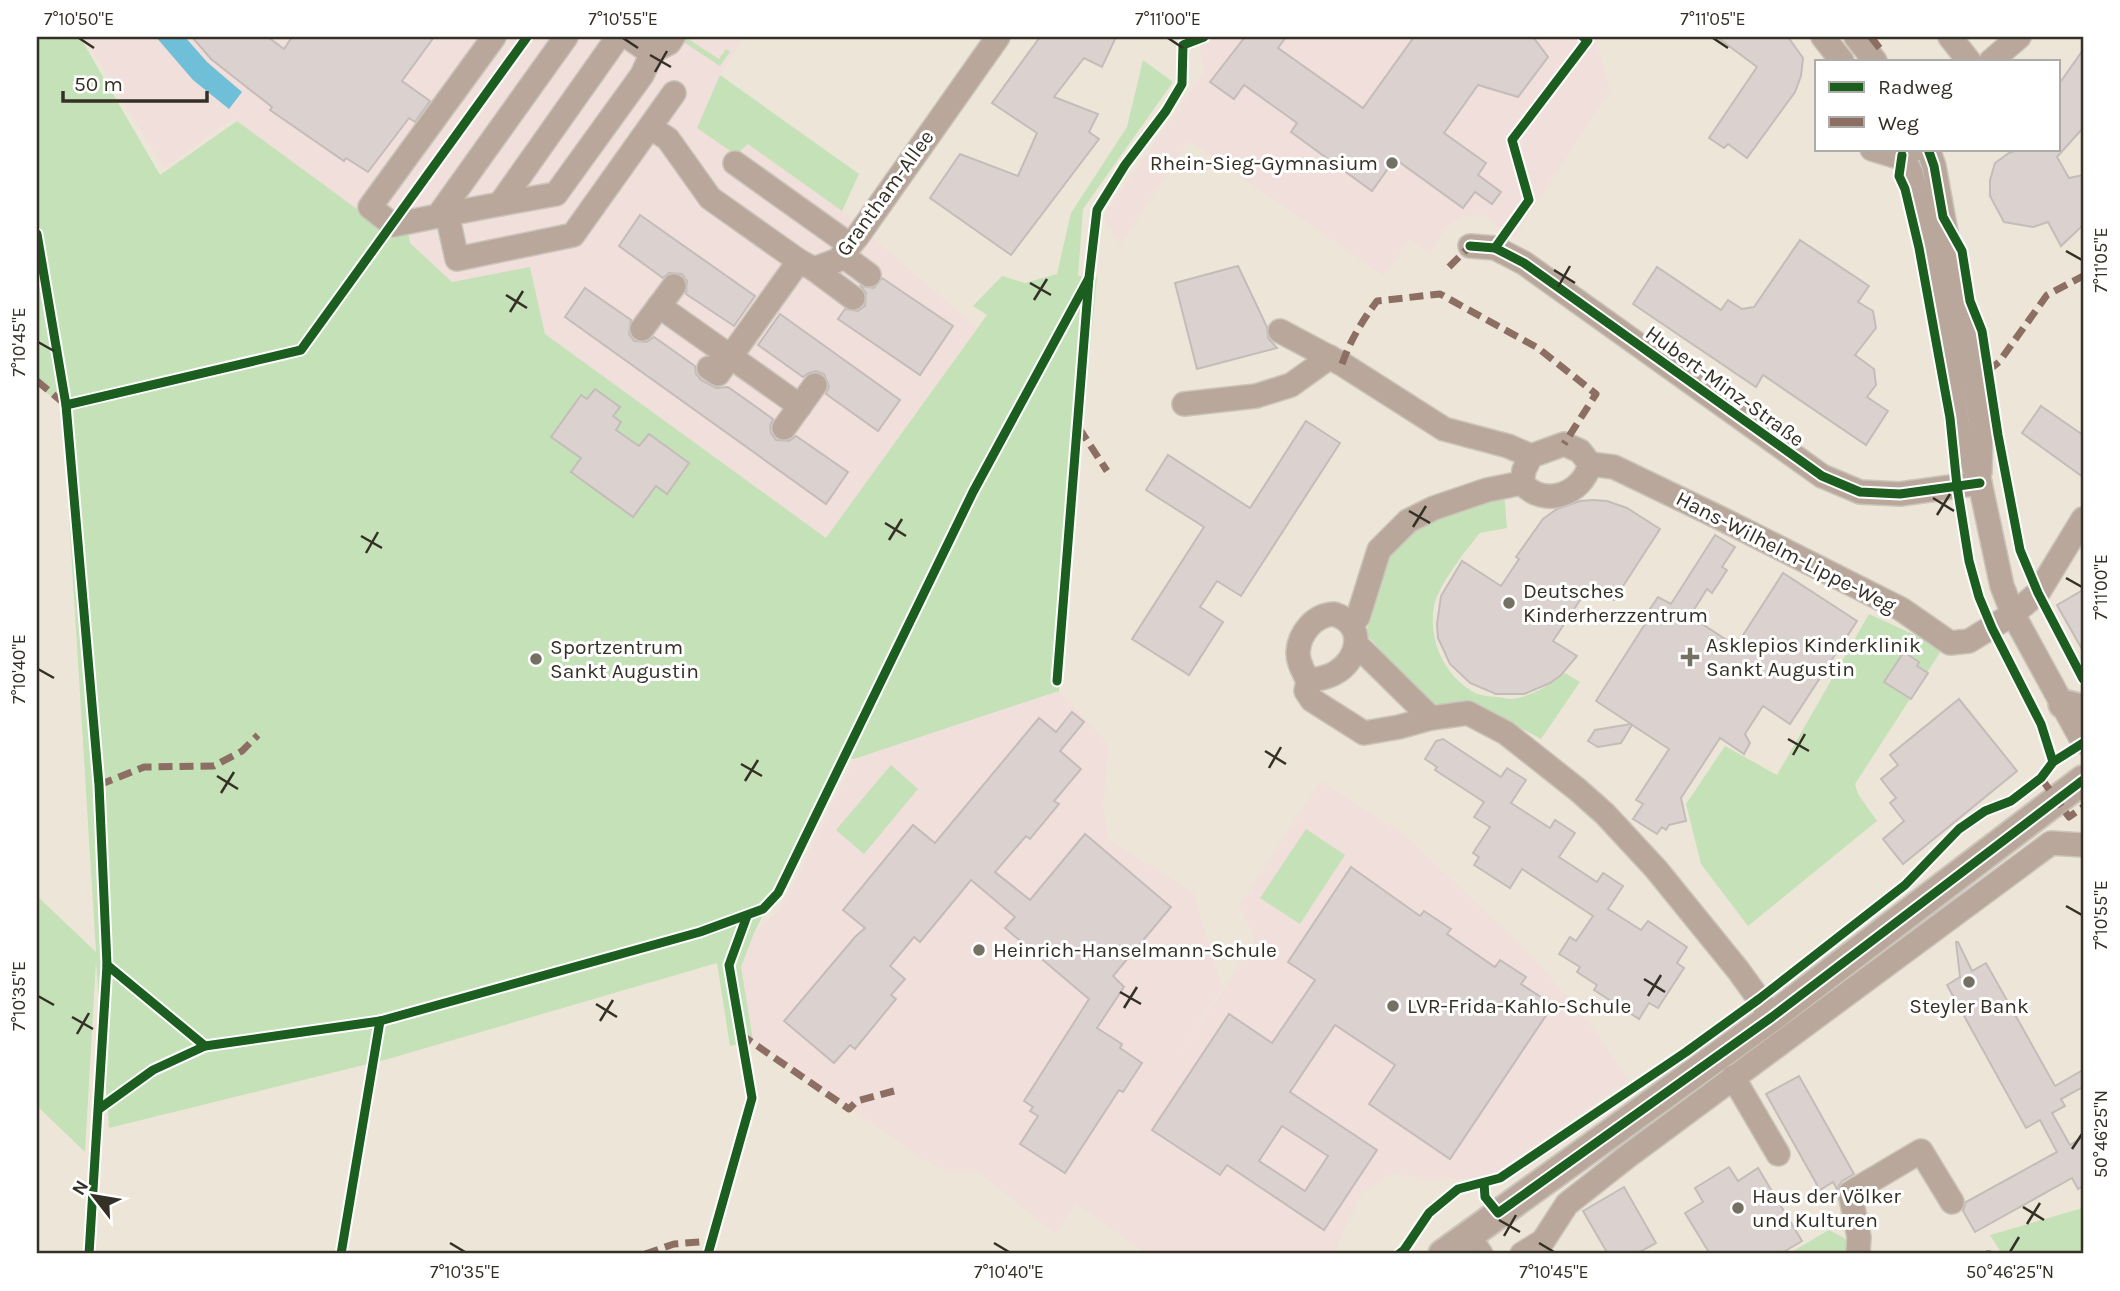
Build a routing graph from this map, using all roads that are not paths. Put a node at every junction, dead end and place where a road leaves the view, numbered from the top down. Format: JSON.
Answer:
{"nodes":[{"id":1,"x":494,"y":37,"type":"edge"},
{"id":2,"x":566,"y":37,"type":"edge"},
{"id":3,"x":618,"y":37,"type":"edge"},
{"id":4,"x":628,"y":37,"type":"edge"},
{"id":5,"x":673,"y":37,"type":"edge"},
{"id":6,"x":998,"y":37,"type":"edge"},
{"id":7,"x":1823,"y":37,"type":"edge"},
{"id":8,"x":1856,"y":37,"type":"edge"},
{"id":9,"x":1950,"y":37,"type":"edge"},
{"id":10,"x":2019,"y":37,"type":"edge"},
{"id":11,"x":653,"y":51,"type":"junction"},
{"id":12,"x":1841,"y":60,"type":"edge"},
{"id":13,"x":1874,"y":60,"type":"edge"},
{"id":14,"x":1968,"y":60,"type":"edge"},
{"id":15,"x":1992,"y":60,"type":"edge"},
{"id":16,"x":674,"y":93,"type":"dead end"},
{"id":17,"x":650,"y":127,"type":"junction"},
{"id":18,"x":1874,"y":150,"type":"edge"},
{"id":19,"x":1928,"y":150,"type":"edge"},
{"id":20,"x":1909,"y":152,"type":"edge"},
{"id":21,"x":735,"y":163,"type":"dead end"},
{"id":22,"x":500,"y":204,"type":"junction"},
{"id":23,"x":443,"y":215,"type":"junction"},
{"id":24,"x":1470,"y":246,"type":"dead end"},
{"id":25,"x":846,"y":250,"type":"junction"},
{"id":26,"x":806,"y":265,"type":"junction"},
{"id":27,"x":869,"y":275,"type":"dead end"},
{"id":28,"x":674,"y":286,"type":"dead end"},
{"id":29,"x":853,"y":298,"type":"dead end"},
{"id":30,"x":659,"y":306,"type":"junction"},
{"id":31,"x":642,"y":329,"type":"dead end"},
{"id":32,"x":1280,"y":331,"type":"dead end"},
{"id":33,"x":1330,"y":357,"type":"junction"},
{"id":34,"x":721,"y":370,"type":"junction"},
{"id":35,"x":815,"y":386,"type":"dead end"},
{"id":36,"x":1184,"y":404,"type":"dead end"},
{"id":37,"x":800,"y":406,"type":"junction"},
{"id":38,"x":785,"y":428,"type":"dead end"},
{"id":39,"x":1531,"y":456,"type":"junction"},
{"id":40,"x":1590,"y":464,"type":"junction"},
{"id":41,"x":1522,"y":483,"type":"junction"},
{"id":42,"x":1980,"y":483,"type":"junction"},
{"id":43,"x":2083,"y":519,"type":"edge"},
{"id":44,"x":2013,"y":614,"type":"junction"},
{"id":45,"x":1354,"y":634,"type":"junction"},
{"id":46,"x":1308,"y":681,"type":"junction"},
{"id":47,"x":2073,"y":706,"type":"edge"},
{"id":48,"x":1431,"y":718,"type":"junction"},
{"id":49,"x":2083,"y":741,"type":"edge"},
{"id":50,"x":2083,"y":780,"type":"edge"},
{"id":51,"x":2083,"y":845,"type":"edge"},
{"id":52,"x":1772,"y":1017,"type":"junction"},
{"id":53,"x":1733,"y":1077,"type":"junction"},
{"id":54,"x":1778,"y":1154,"type":"dead end"},
{"id":55,"x":1952,"y":1202,"type":"dead end"},
{"id":56,"x":1474,"y":1245,"type":"edge"},
{"id":57,"x":1443,"y":1254,"type":"edge"},
{"id":58,"x":1522,"y":1254,"type":"edge"},
{"id":59,"x":1858,"y":1254,"type":"edge"}],
"edges":[{"from":1,"to":23,"type":"street"},
{"from":2,"to":23,"type":"street"},
{"from":3,"to":22,"type":"street"},
{"from":4,"to":11,"type":"street"},
{"from":5,"to":11,"type":"street"},
{"from":6,"to":25,"type":"street","name":"Grantham-Allee"},
{"from":7,"to":12,"type":"street"},
{"from":8,"to":13,"type":"street"},
{"from":9,"to":14,"type":"street"},
{"from":10,"to":15,"type":"street"},
{"from":11,"to":22,"type":"street"},
{"from":16,"to":17,"type":"street"},
{"from":17,"to":23,"type":"street"},
{"from":17,"to":26,"type":"street"},
{"from":18,"to":20,"type":"street"},
{"from":19,"to":42,"type":"street"},
{"from":20,"to":42,"type":"street"},
{"from":21,"to":25,"type":"street"},
{"from":22,"to":23,"type":"street"},
{"from":24,"to":42,"type":"street","name":"Hubert-Minz-Straße"},
{"from":25,"to":26,"type":"street","name":"Grantham-Allee"},
{"from":25,"to":27,"type":"street"},
{"from":26,"to":29,"type":"street"},
{"from":26,"to":34,"type":"street"},
{"from":28,"to":30,"type":"street"},
{"from":30,"to":31,"type":"street"},
{"from":30,"to":34,"type":"street"},
{"from":32,"to":33,"type":"street"},
{"from":33,"to":36,"type":"street"},
{"from":33,"to":39,"type":"street"},
{"from":34,"to":37,"type":"street"},
{"from":35,"to":37,"type":"street"},
{"from":37,"to":38,"type":"street"},
{"from":39,"to":40,"type":"street","name":"Hans-Wilhelm-Lippe-Weg"},
{"from":39,"to":41,"type":"street"},
{"from":40,"to":41,"type":"street"},
{"from":40,"to":44,"type":"street","name":"Hans-Wilhelm-Lippe-Weg"},
{"from":41,"to":45,"type":"street"},
{"from":42,"to":44,"type":"street"},
{"from":43,"to":44,"type":"street","name":"Hans-Wilhelm-Lippe-Weg"},
{"from":44,"to":47,"type":"street"},
{"from":45,"to":46,"type":"street"},
{"from":45,"to":46,"type":"street"},
{"from":45,"to":48,"type":"street"},
{"from":46,"to":48,"type":"street"},
{"from":47,"to":49,"type":"street"},
{"from":48,"to":52,"type":"street"},
{"from":50,"to":52,"type":"main road"},
{"from":51,"to":53,"type":"street"},
{"from":52,"to":56,"type":"main road"},
{"from":53,"to":54,"type":"street"},
{"from":53,"to":58,"type":"street"},
{"from":55,"to":59,"type":"street"},
{"from":56,"to":57,"type":"main road"}]}
